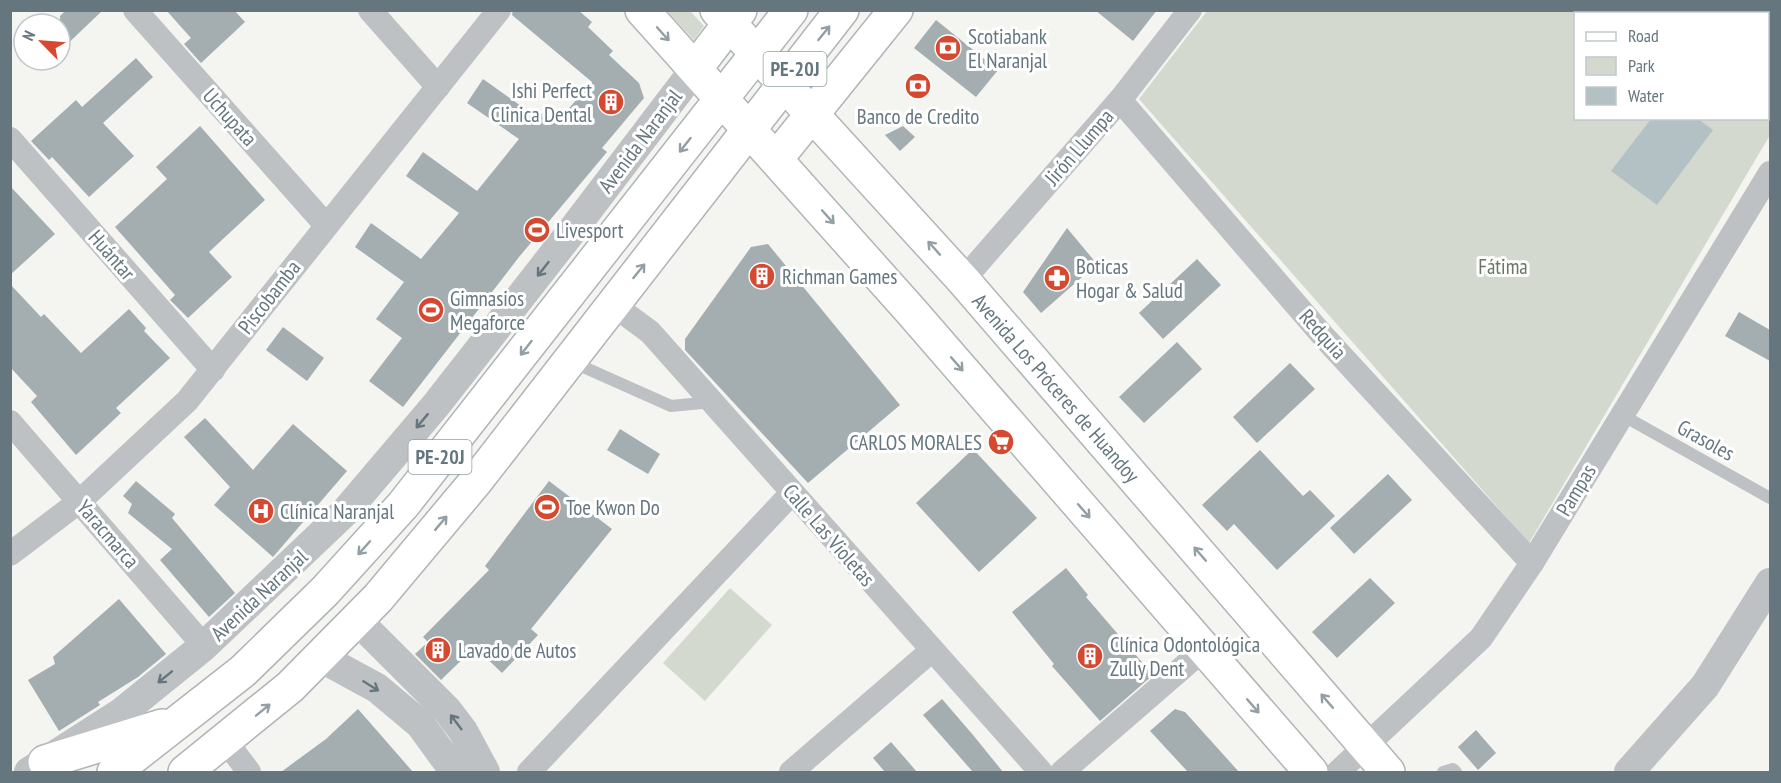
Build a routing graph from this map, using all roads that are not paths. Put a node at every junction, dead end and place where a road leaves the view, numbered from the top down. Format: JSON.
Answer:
{"nodes":[{"id":1,"x":135,"y":10,"type":"edge"},
{"id":2,"x":370,"y":10,"type":"edge"},
{"id":3,"x":499,"y":10,"type":"edge"},
{"id":4,"x":642,"y":10,"type":"edge"},
{"id":5,"x":790,"y":10,"type":"edge"},
{"id":6,"x":842,"y":10,"type":"edge"},
{"id":7,"x":896,"y":10,"type":"edge"},
{"id":8,"x":1190,"y":10,"type":"edge"},
{"id":9,"x":729,"y":15,"type":"edge"},
{"id":10,"x":756,"y":54,"type":"junction"},
{"id":11,"x":695,"y":69,"type":"junction"},
{"id":12,"x":784,"y":84,"type":"junction"},
{"id":13,"x":438,"y":87,"type":"junction"},
{"id":14,"x":722,"y":99,"type":"junction"},
{"id":15,"x":1120,"y":100,"type":"junction"},
{"id":16,"x":812,"y":115,"type":"junction"},
{"id":17,"x":751,"y":130,"type":"junction"},
{"id":18,"x":10,"y":139,"type":"edge"},
{"id":19,"x":776,"y":159,"type":"junction"},
{"id":20,"x":1770,"y":172,"type":"edge"},
{"id":21,"x":326,"y":224,"type":"junction"},
{"id":22,"x":963,"y":280,"type":"junction"},
{"id":23,"x":612,"y":304,"type":"junction"},
{"id":24,"x":568,"y":361,"type":"junction"},
{"id":25,"x":213,"y":370,"type":"junction"},
{"id":26,"x":712,"y":402,"type":"junction"},
{"id":27,"x":1622,"y":415,"type":"junction"},
{"id":28,"x":10,"y":422,"type":"edge"},
{"id":29,"x":792,"y":493,"type":"junction"},
{"id":30,"x":1770,"y":498,"type":"edge"},
{"id":31,"x":80,"y":501,"type":"junction"},
{"id":32,"x":10,"y":554,"type":"edge"},
{"id":33,"x":1532,"y":563,"type":"junction"},
{"id":34,"x":1770,"y":583,"type":"edge"},
{"id":35,"x":357,"y":620,"type":"junction"},
{"id":36,"x":204,"y":646,"type":"junction"},
{"id":37,"x":1204,"y":649,"type":"junction"},
{"id":38,"x":931,"y":651,"type":"junction"},
{"id":39,"x":320,"y":657,"type":"junction"},
{"id":40,"x":181,"y":720,"type":"junction"},
{"id":41,"x":225,"y":741,"type":"junction"},
{"id":42,"x":1365,"y":746,"type":"junction"},
{"id":43,"x":37,"y":767,"type":"edge"},
{"id":44,"x":1637,"y":770,"type":"edge"},
{"id":45,"x":114,"y":772,"type":"edge"},
{"id":46,"x":185,"y":772,"type":"edge"},
{"id":47,"x":249,"y":772,"type":"edge"},
{"id":48,"x":455,"y":772,"type":"edge"},
{"id":49,"x":485,"y":772,"type":"edge"},
{"id":50,"x":529,"y":772,"type":"edge"},
{"id":51,"x":791,"y":772,"type":"edge"},
{"id":52,"x":1041,"y":772,"type":"edge"},
{"id":53,"x":1062,"y":772,"type":"edge"},
{"id":54,"x":1311,"y":772,"type":"edge"},
{"id":55,"x":1338,"y":772,"type":"edge"},
{"id":56,"x":1388,"y":772,"type":"edge"},
{"id":57,"x":1443,"y":772,"type":"edge"},
{"id":58,"x":1456,"y":772,"type":"edge"}],
"edges":[{"from":1,"to":21,"type":"street","name":"Uchupata"},
{"from":2,"to":13,"type":"street"},
{"from":3,"to":13,"type":"street","name":"Piscobamba"},
{"from":4,"to":11,"type":"main road","one_way":true},
{"from":5,"to":10,"type":"main road","name":"Avenida Naranjal","number":"PE-20J"},
{"from":12,"to":6,"type":"main road","number":"PE-20J","one_way":true},
{"from":7,"to":16,"type":"main road"},
{"from":8,"to":15,"type":"street","name":"Jirón Llumpa"},
{"from":9,"to":10,"type":"main road","name":"Avenida Los Próceres de Huandoy"},
{"from":9,"to":11,"type":"main road","name":"Avenida Naranjal"},
{"from":10,"to":12,"type":"main road","name":"Avenida Los Próceres de Huandoy"},
{"from":10,"to":14,"type":"main road","name":"Avenida Naranjal","number":"PE-20J"},
{"from":11,"to":14,"type":"main road"},
{"from":11,"to":36,"type":"street","name":"Avenida Naranjal","one_way":true},
{"from":12,"to":16,"type":"main road","name":"Avenida Los Próceres de Huandoy"},
{"from":12,"to":17,"type":"main road","number":"PE-20J"},
{"from":13,"to":21,"type":"street","name":"Piscobamba"},
{"from":14,"to":17,"type":"main road"},
{"from":14,"to":40,"type":"main road","name":"Avenida Naranjal","number":"PE-20J","one_way":true},
{"from":15,"to":22,"type":"street","name":"Jirón Llumpa"},
{"from":15,"to":33,"type":"street","name":"Redquia"},
{"from":16,"to":19,"type":"main road"},
{"from":22,"to":16,"type":"main road","name":"Avenida Los Próceres de Huandoy","one_way":true},
{"from":17,"to":19,"type":"main road"},
{"from":23,"to":17,"type":"main road","number":"PE-20J","one_way":true},
{"from":18,"to":25,"type":"street","name":"Huántar"},
{"from":19,"to":37,"type":"main road","one_way":true},
{"from":20,"to":27,"type":"street","name":"Pampas"},
{"from":21,"to":25,"type":"street","name":"Piscobamba"},
{"from":42,"to":22,"type":"main road","name":"Avenida Los Próceres de Huandoy","one_way":true},
{"from":23,"to":24,"type":"main road","number":"PE-20J"},
{"from":23,"to":26,"type":"street","name":"Calle Las Violetas"},
{"from":24,"to":26,"type":"lane"},
{"from":35,"to":24,"type":"main road","number":"PE-20J","one_way":true},
{"from":25,"to":31,"type":"street","name":"Piscobamba"},
{"from":26,"to":29,"type":"street","name":"Calle Las Violetas"},
{"from":27,"to":30,"type":"lane","name":"Grasoles"},
{"from":27,"to":33,"type":"street","name":"Pampas"},
{"from":28,"to":31,"type":"street","name":"Yaracmarca"},
{"from":29,"to":38,"type":"street","name":"Calle Las Violetas"},
{"from":29,"to":50,"type":"street"},
{"from":31,"to":32,"type":"street","name":"Piscobamba"},
{"from":31,"to":36,"type":"street","name":"Yaracmarca"},
{"from":33,"to":42,"type":"street","name":"Pampas"},
{"from":34,"to":44,"type":"street"},
{"from":35,"to":39,"type":"main road","number":"PE-20J"},
{"from":49,"to":35,"type":"street","one_way":true},
{"from":36,"to":43,"type":"street","name":"Avenida Naranjal","one_way":true},
{"from":37,"to":53,"type":"street"},
{"from":37,"to":54,"type":"main road","one_way":true},
{"from":38,"to":51,"type":"street"},
{"from":38,"to":52,"type":"street","name":"Calle Las Violetas"},
{"from":41,"to":39,"type":"main road","number":"PE-20J","one_way":true},
{"from":39,"to":48,"type":"street","one_way":true},
{"from":40,"to":43,"type":"main road"},
{"from":40,"to":45,"type":"main road","name":"Avenida Naranjal","number":"PE-20J"},
{"from":41,"to":46,"type":"main road","number":"PE-20J"},
{"from":41,"to":47,"type":"street"},
{"from":42,"to":55,"type":"street","name":"Pampas"},
{"from":42,"to":56,"type":"main road","name":"Avenida Los Próceres de Huandoy"},
{"from":57,"to":58,"type":"lane"}]}
